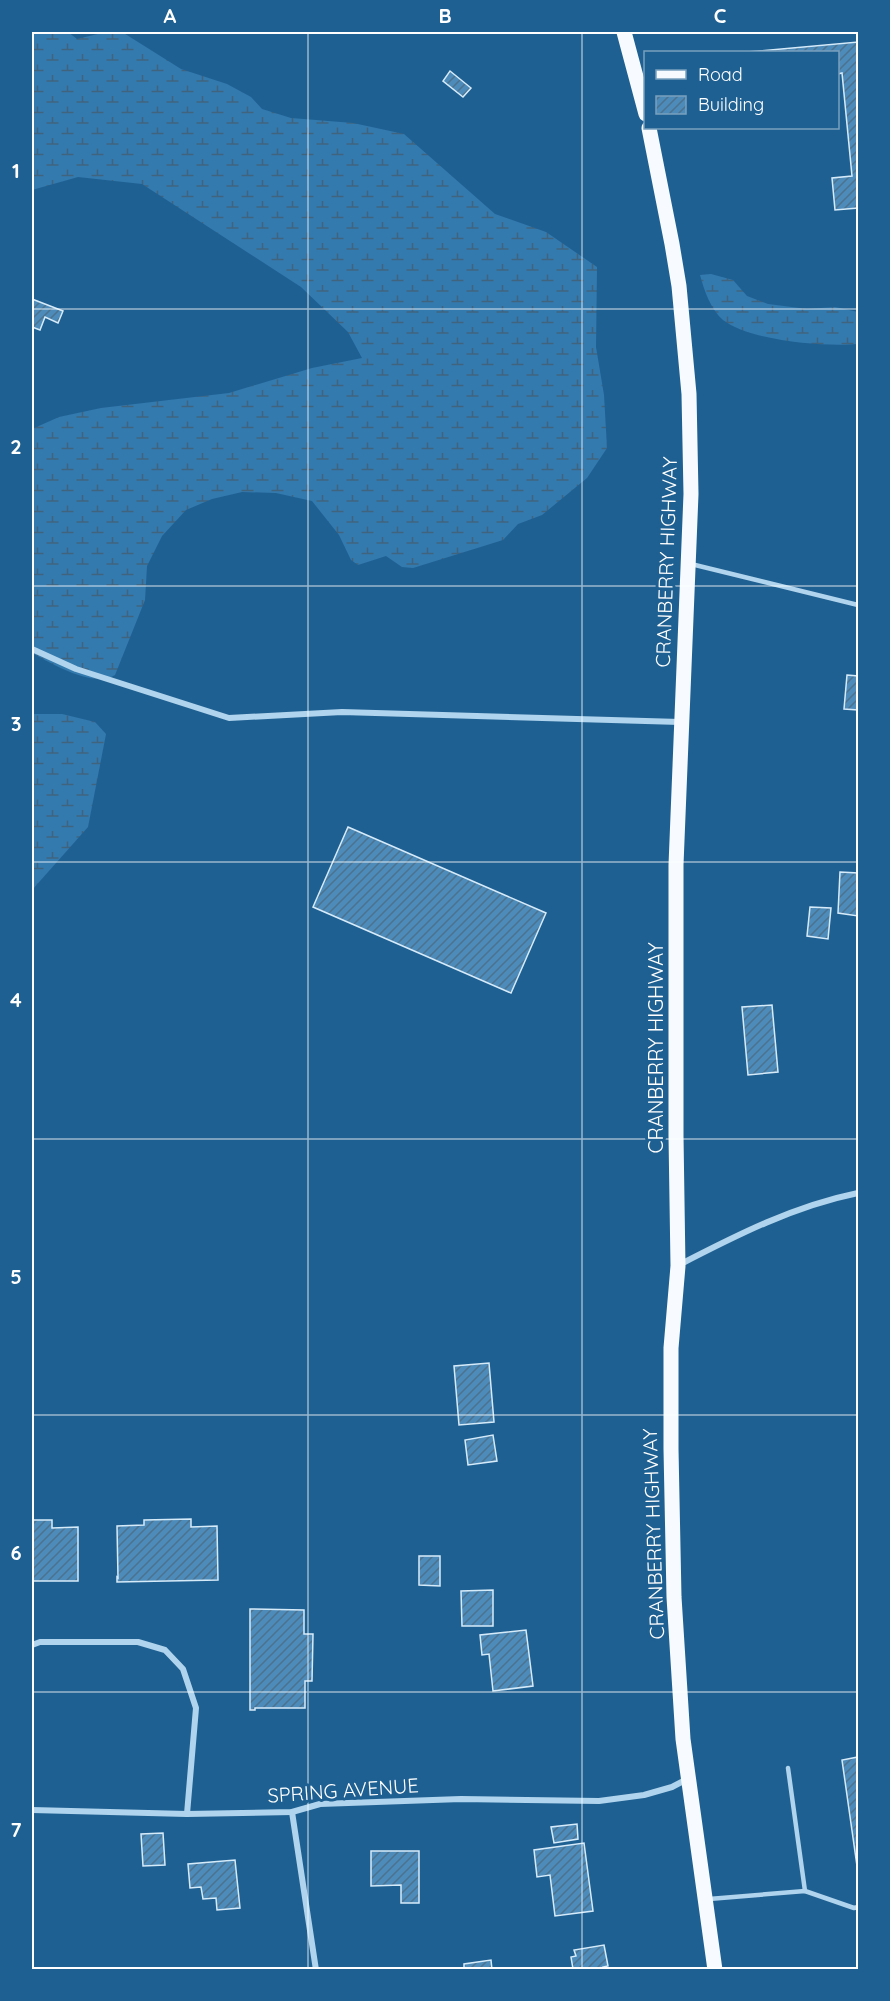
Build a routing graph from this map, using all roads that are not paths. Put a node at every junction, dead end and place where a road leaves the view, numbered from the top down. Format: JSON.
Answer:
{"nodes":[{"id":1,"x":624,"y":32,"type":"edge"},
{"id":2,"x":644,"y":110,"type":"edge"},
{"id":3,"x":649,"y":129,"type":"edge"},
{"id":4,"x":688,"y":563,"type":"junction"},
{"id":5,"x":858,"y":604,"type":"edge"},
{"id":6,"x":32,"y":649,"type":"edge"},
{"id":7,"x":680,"y":722,"type":"junction"},
{"id":8,"x":858,"y":1193,"type":"edge"},
{"id":9,"x":678,"y":1266,"type":"junction"},
{"id":10,"x":32,"y":1645,"type":"edge"},
{"id":11,"x":788,"y":1768,"type":"dead end"},
{"id":12,"x":689,"y":1778,"type":"junction"},
{"id":13,"x":32,"y":1810,"type":"edge"},
{"id":14,"x":292,"y":1812,"type":"junction"},
{"id":15,"x":187,"y":1814,"type":"junction"},
{"id":16,"x":805,"y":1891,"type":"junction"},
{"id":17,"x":705,"y":1899,"type":"junction"},
{"id":18,"x":858,"y":1907,"type":"edge"},
{"id":19,"x":316,"y":1970,"type":"edge"},
{"id":20,"x":715,"y":1970,"type":"edge"}],
"edges":[{"from":1,"to":2,"type":"main road"},
{"from":3,"to":4,"type":"main road","name":"CRANBERRY HIGHWAY"},
{"from":4,"to":5,"type":"lane"},
{"from":4,"to":7,"type":"main road","name":"CRANBERRY HIGHWAY"},
{"from":6,"to":7,"type":"street"},
{"from":7,"to":9,"type":"main road","name":"CRANBERRY HIGHWAY"},
{"from":8,"to":9,"type":"street"},
{"from":9,"to":12,"type":"main road","name":"CRANBERRY HIGHWAY"},
{"from":10,"to":15,"type":"street"},
{"from":11,"to":16,"type":"lane"},
{"from":12,"to":14,"type":"street","name":"SPRING AVENUE"},
{"from":12,"to":17,"type":"main road","name":"CRANBERRY HIGHWAY"},
{"from":13,"to":15,"type":"street","name":"SPRING AVENUE"},
{"from":14,"to":15,"type":"street","name":"SPRING AVENUE"},
{"from":14,"to":19,"type":"street"},
{"from":16,"to":17,"type":"lane"},
{"from":16,"to":18,"type":"lane"},
{"from":17,"to":20,"type":"main road","name":"CRANBERRY HIGHWAY"}]}
